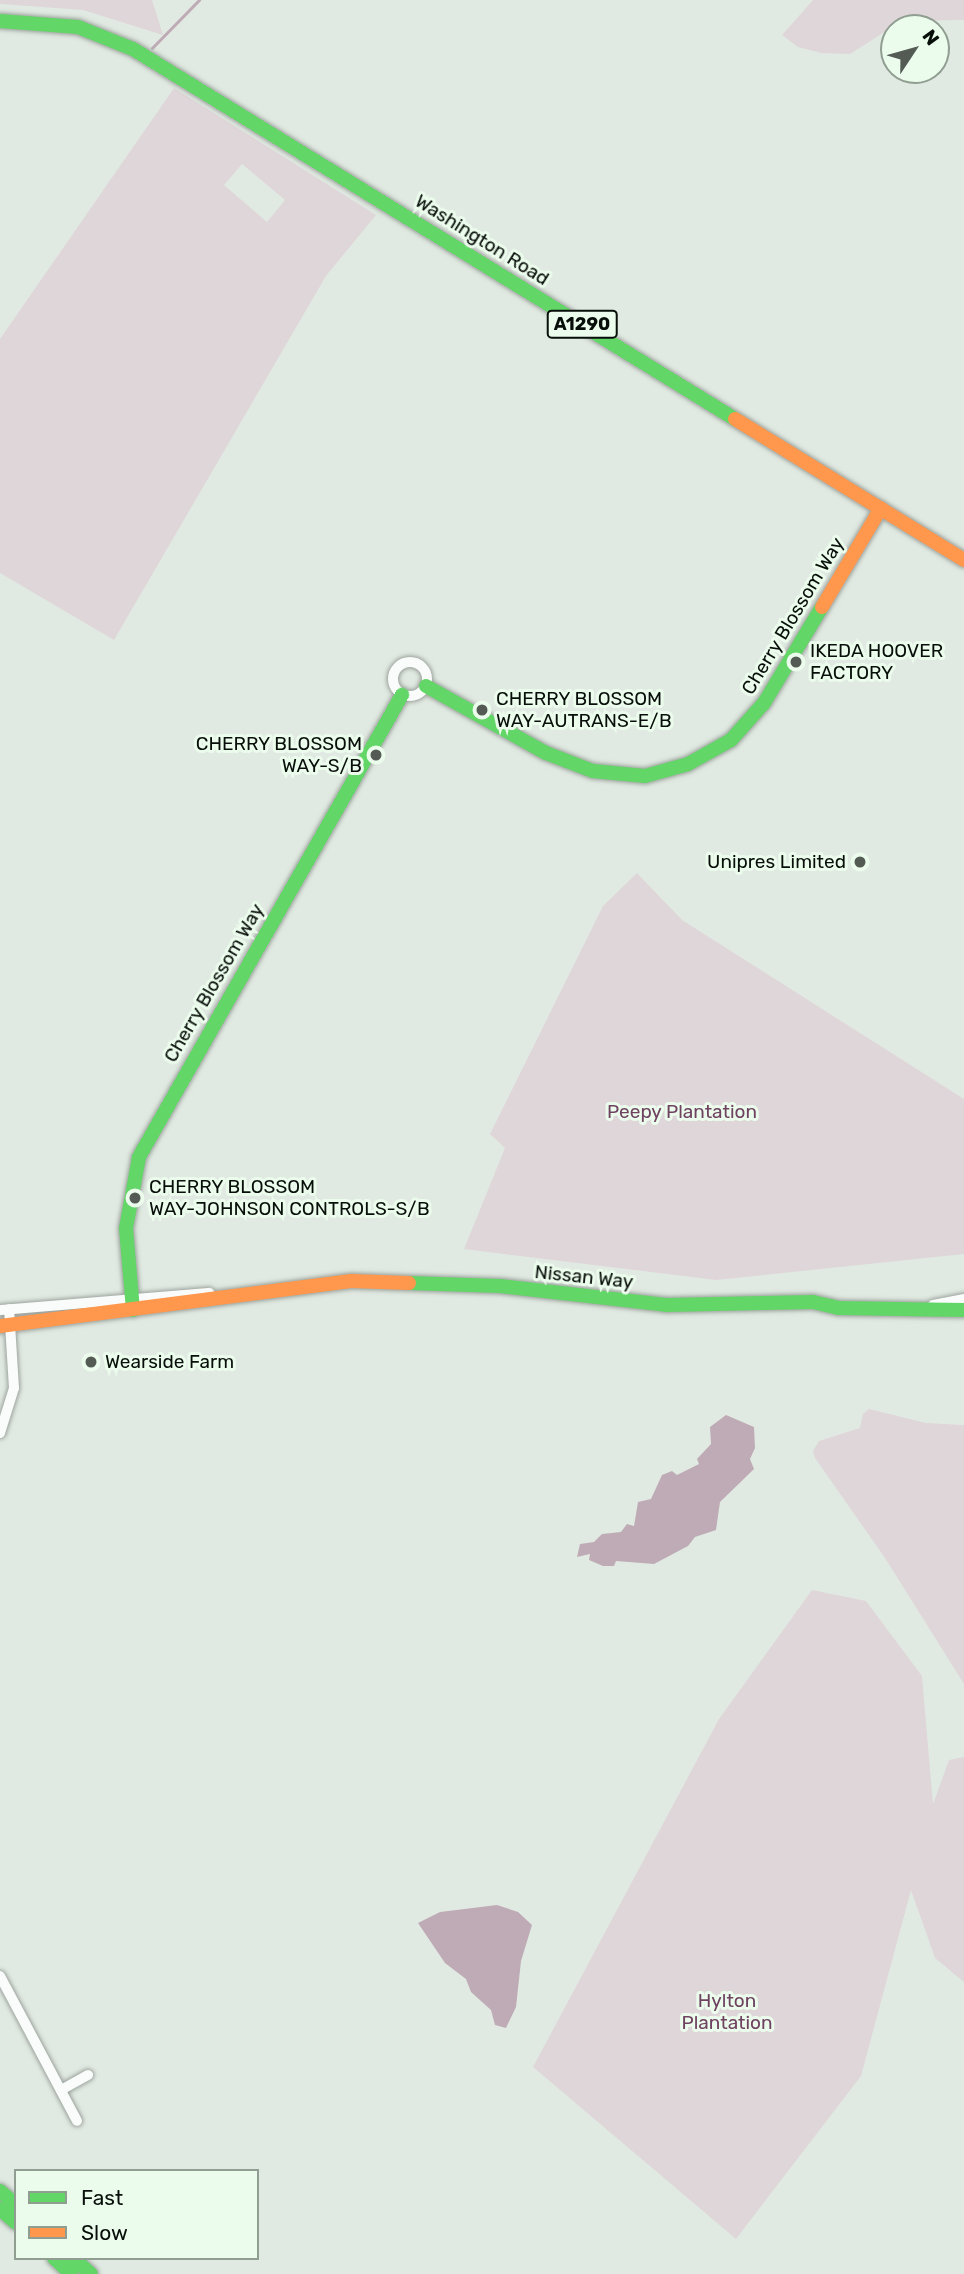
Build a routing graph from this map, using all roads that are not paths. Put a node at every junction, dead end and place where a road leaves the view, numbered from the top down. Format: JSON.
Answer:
{"nodes":[{"id":1,"x":0,"y":21,"type":"edge"},
{"id":2,"x":881,"y":508,"type":"junction"},
{"id":3,"x":964,"y":560,"type":"edge"},
{"id":4,"x":426,"y":686,"type":"junction"},
{"id":5,"x":402,"y":695,"type":"junction"},
{"id":6,"x":964,"y":1299,"type":"edge"},
{"id":7,"x":133,"y":1303,"type":"junction"},
{"id":8,"x":926,"y":1307,"type":"junction"},
{"id":9,"x":4,"y":1310,"type":"edge"},
{"id":10,"x":964,"y":1310,"type":"edge"},
{"id":11,"x":5,"y":1326,"type":"edge"},
{"id":12,"x":0,"y":1433,"type":"edge"},
{"id":13,"x":0,"y":1976,"type":"edge"},
{"id":14,"x":88,"y":2075,"type":"dead end"},
{"id":15,"x":61,"y":2090,"type":"junction"},
{"id":16,"x":77,"y":2120,"type":"dead end"},
{"id":17,"x":0,"y":2191,"type":"edge"},
{"id":18,"x":14,"y":2203,"type":"edge"},
{"id":19,"x":0,"y":2209,"type":"edge"},
{"id":20,"x":14,"y":2221,"type":"edge"},
{"id":21,"x":56,"y":2260,"type":"edge"},
{"id":22,"x":75,"y":2260,"type":"edge"},
{"id":23,"x":71,"y":2274,"type":"edge"},
{"id":24,"x":91,"y":2274,"type":"edge"}],
"edges":[{"from":1,"to":2,"type":"main road","name":"Washington Road","number":"A1290"},
{"from":2,"to":3,"type":"main road","name":"Washington Road","number":"A1290"},
{"from":2,"to":4,"type":"main road","name":"Cherry Blossom Way"},
{"from":4,"to":5,"type":"street"},
{"from":4,"to":5,"type":"street","name":"Cherry Blossom Way"},
{"from":5,"to":7,"type":"main road","name":"Cherry Blossom Way"},
{"from":6,"to":8,"type":"street"},
{"from":7,"to":8,"type":"main road","name":"Nissan Way"},
{"from":7,"to":9,"type":"street","name":"Nissan Way"},
{"from":7,"to":11,"type":"main road","name":"Nissan Way"},
{"from":8,"to":10,"type":"main road","name":"Nissan Way"},
{"from":9,"to":11,"type":"street"},
{"from":11,"to":12,"type":"street"},
{"from":13,"to":15,"type":"street"},
{"from":14,"to":15,"type":"street"},
{"from":15,"to":16,"type":"street"},
{"from":17,"to":18,"type":"main road"},
{"from":19,"to":20,"type":"main road"},
{"from":21,"to":23,"type":"main road"},
{"from":22,"to":24,"type":"main road"}]}
